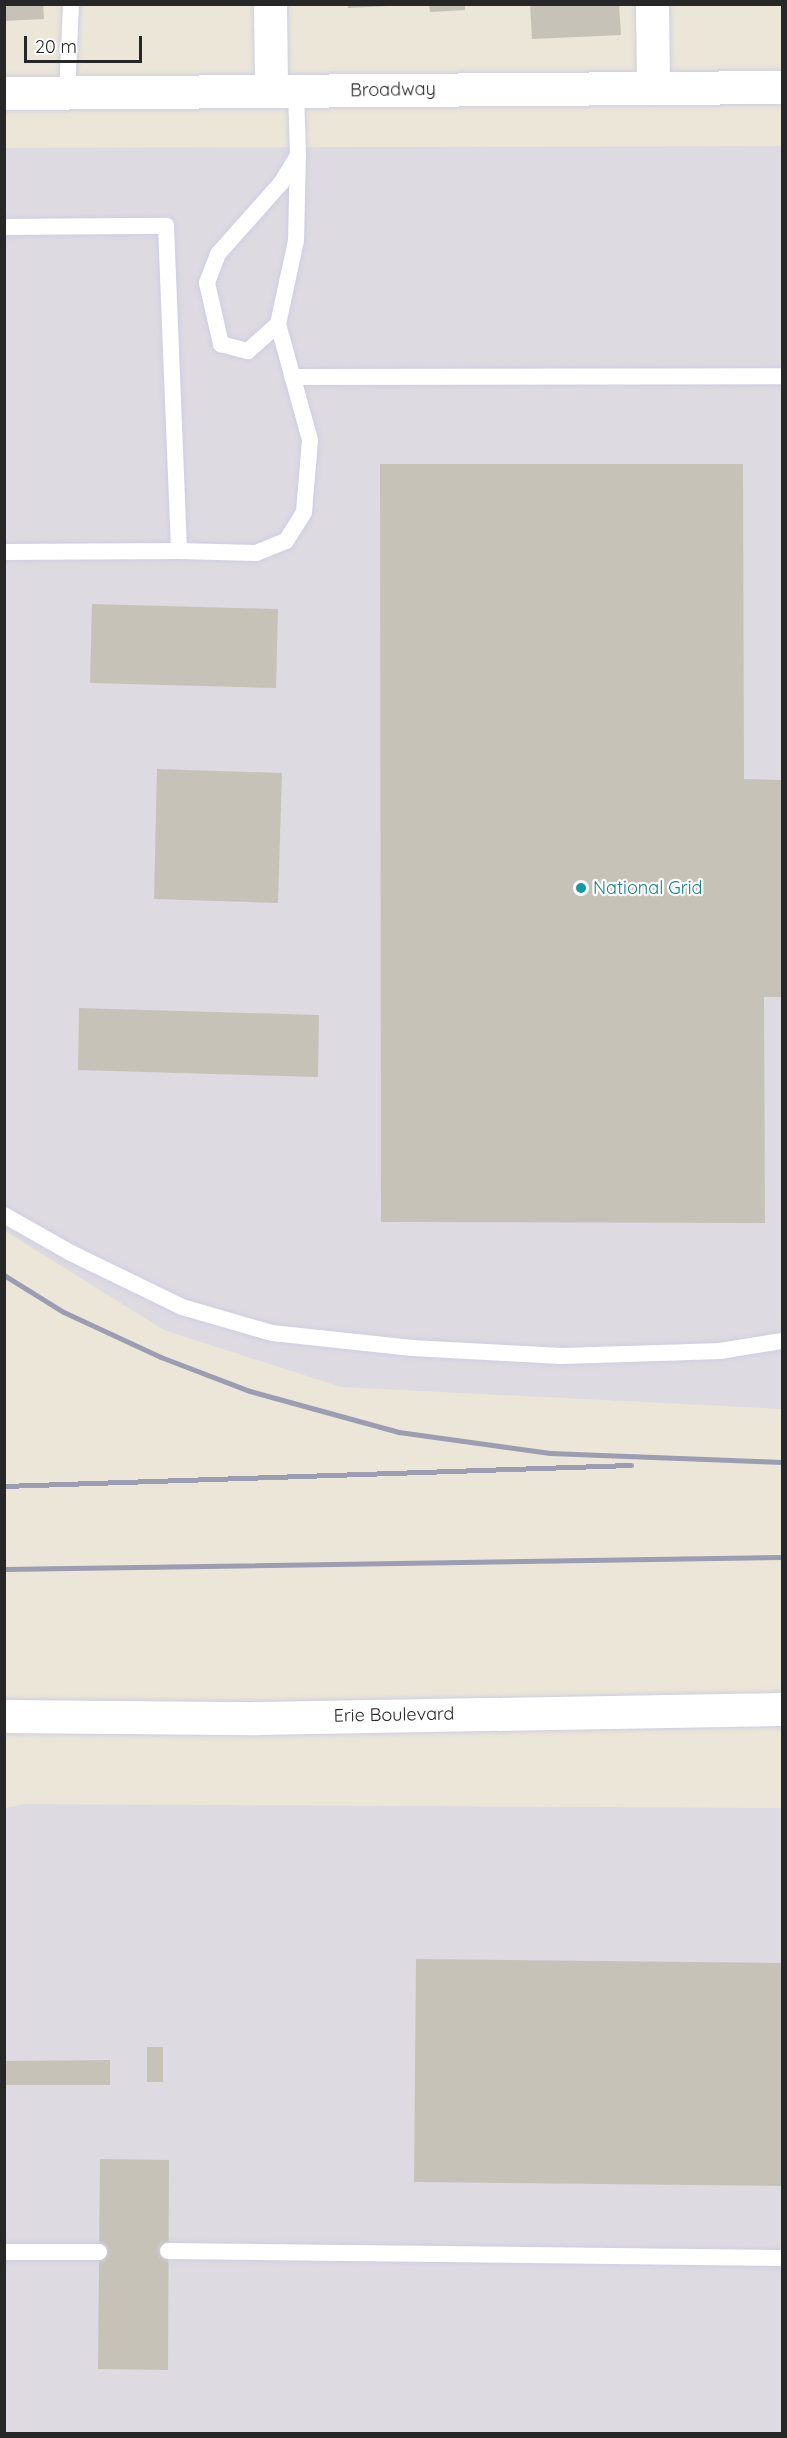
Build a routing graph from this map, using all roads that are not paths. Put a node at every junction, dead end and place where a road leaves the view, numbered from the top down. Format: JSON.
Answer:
{"nodes":[{"id":1,"x":71,"y":4,"type":"edge"},
{"id":2,"x":270,"y":4,"type":"edge"},
{"id":3,"x":652,"y":4,"type":"edge"},
{"id":4,"x":783,"y":87,"type":"edge"},
{"id":5,"x":653,"y":88,"type":"junction"},
{"id":6,"x":283,"y":91,"type":"junction"},
{"id":7,"x":4,"y":93,"type":"edge"},
{"id":8,"x":67,"y":93,"type":"junction"},
{"id":9,"x":298,"y":155,"type":"junction"},
{"id":10,"x":4,"y":227,"type":"edge"},
{"id":11,"x":278,"y":324,"type":"junction"},
{"id":12,"x":783,"y":376,"type":"edge"},
{"id":13,"x":292,"y":377,"type":"junction"},
{"id":14,"x":179,"y":551,"type":"junction"},
{"id":15,"x":4,"y":552,"type":"edge"},
{"id":16,"x":4,"y":1215,"type":"edge"},
{"id":17,"x":783,"y":1341,"type":"edge"},
{"id":18,"x":783,"y":1709,"type":"edge"},
{"id":19,"x":4,"y":1716,"type":"edge"},
{"id":20,"x":168,"y":2251,"type":"dead end"},
{"id":21,"x":4,"y":2252,"type":"edge"},
{"id":22,"x":99,"y":2252,"type":"dead end"},
{"id":23,"x":783,"y":2258,"type":"edge"}],
"edges":[{"from":1,"to":8,"type":"lane"},
{"from":2,"to":6,"type":"street"},
{"from":3,"to":5,"type":"street"},
{"from":4,"to":5,"type":"street","name":"Broadway"},
{"from":5,"to":6,"type":"street","name":"Broadway"},
{"from":6,"to":8,"type":"street","name":"Broadway"},
{"from":6,"to":9,"type":"lane"},
{"from":7,"to":8,"type":"street","name":"Broadway"},
{"from":9,"to":11,"type":"lane"},
{"from":9,"to":11,"type":"lane"},
{"from":10,"to":14,"type":"lane"},
{"from":11,"to":13,"type":"lane"},
{"from":12,"to":13,"type":"lane"},
{"from":13,"to":14,"type":"lane"},
{"from":14,"to":15,"type":"lane"},
{"from":16,"to":17,"type":"lane"},
{"from":18,"to":19,"type":"street","name":"Erie Boulevard"},
{"from":20,"to":23,"type":"lane"},
{"from":21,"to":22,"type":"lane"}]}
